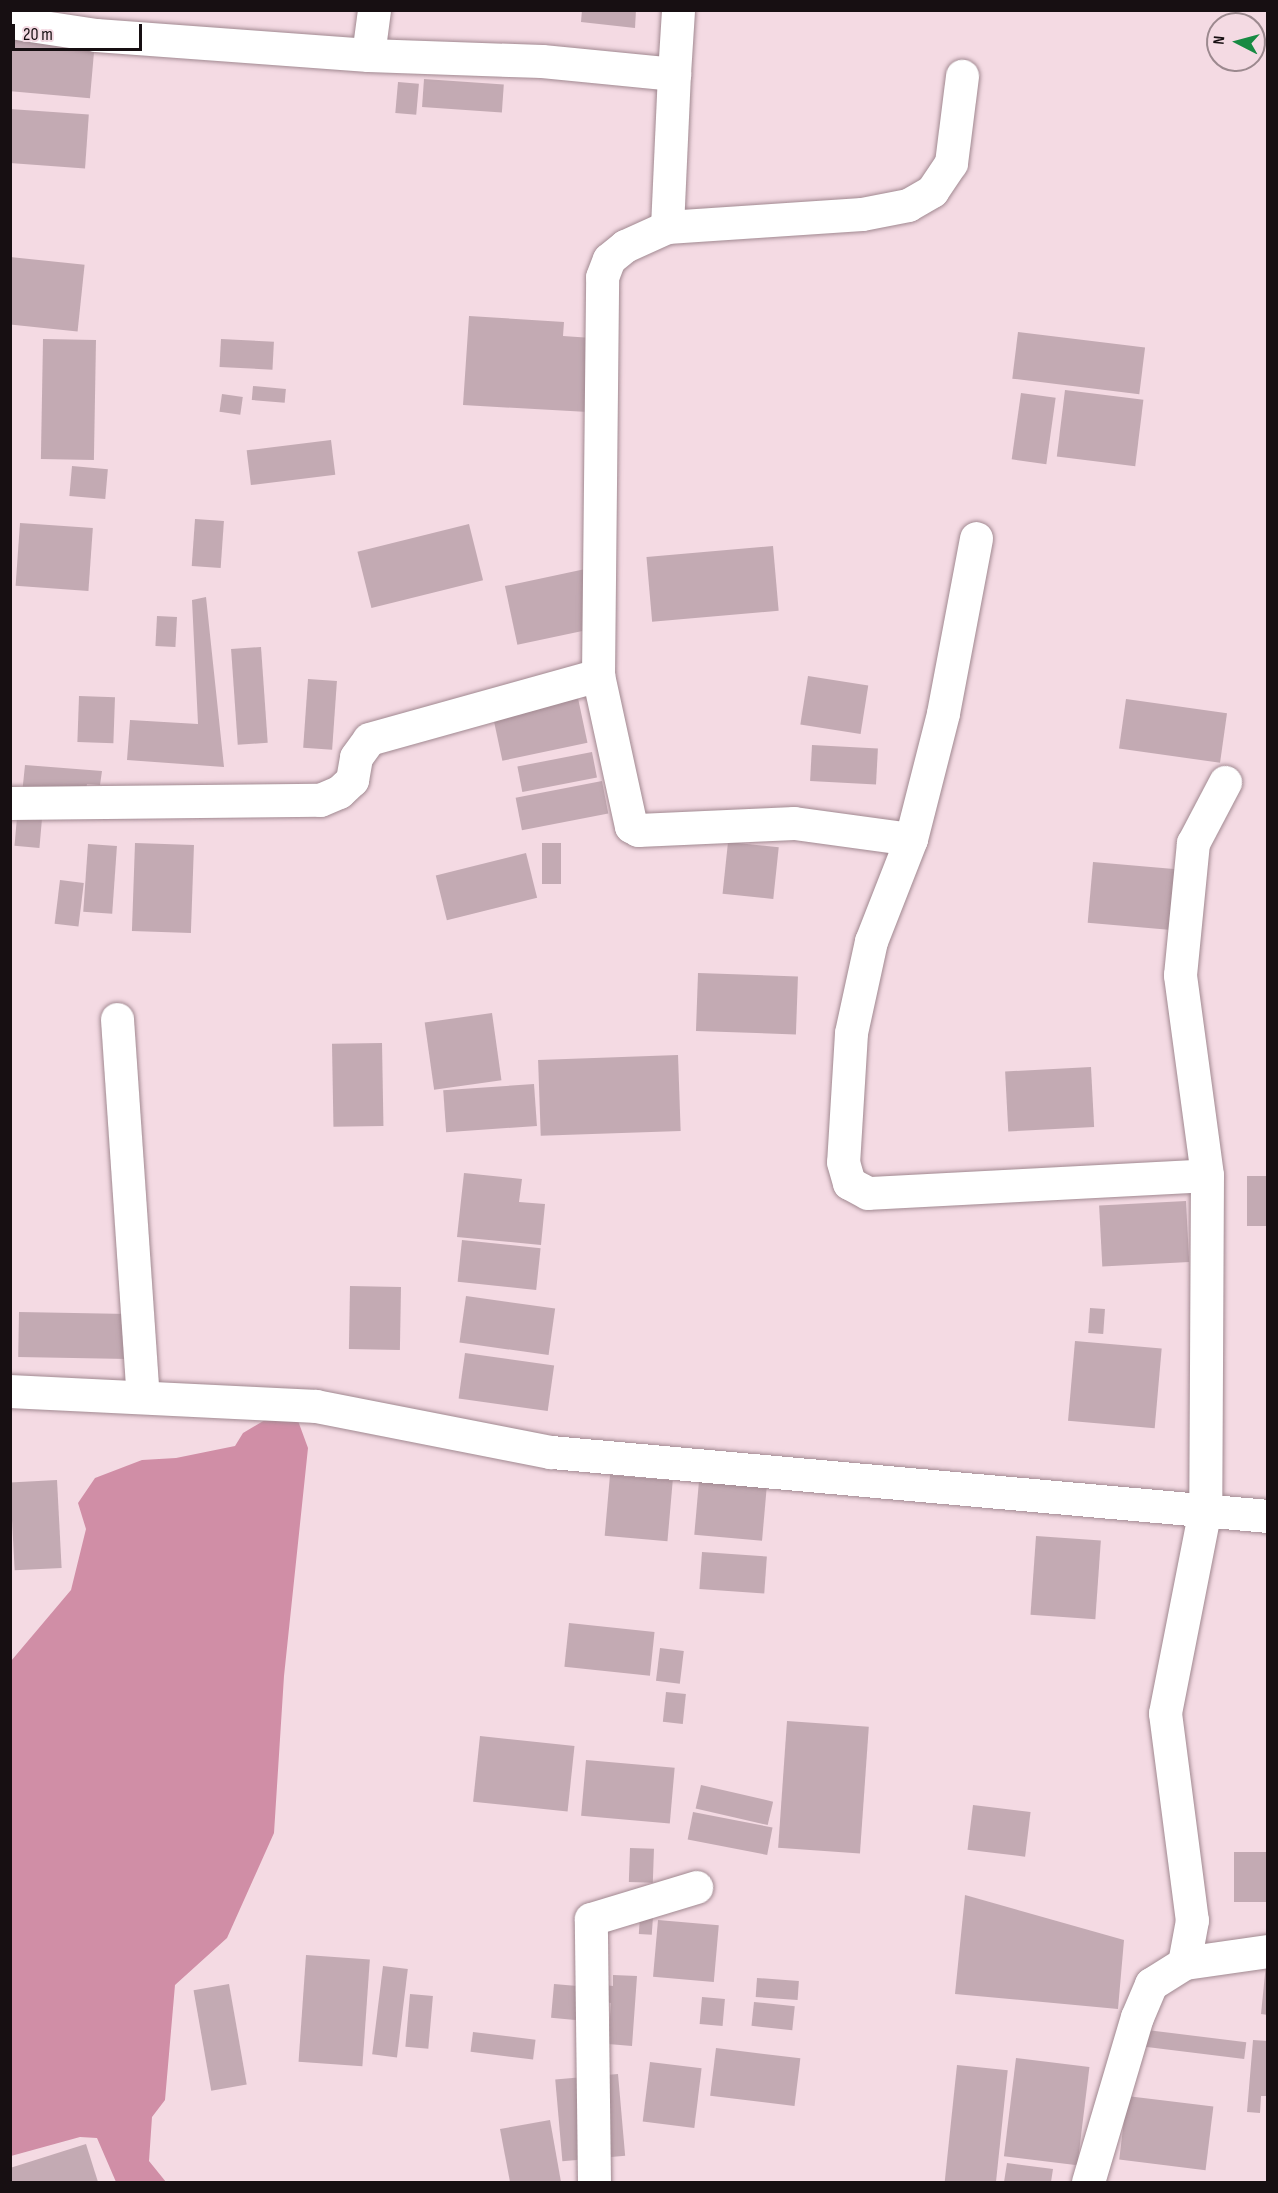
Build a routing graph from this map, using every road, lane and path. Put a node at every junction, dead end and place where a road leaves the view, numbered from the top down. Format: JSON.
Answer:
{"nodes":[{"id":1,"x":374,"y":10,"type":"edge"},
{"id":2,"x":678,"y":10,"type":"edge"},
{"id":3,"x":10,"y":22,"type":"edge"},
{"id":4,"x":368,"y":55,"type":"junction"},
{"id":5,"x":674,"y":74,"type":"junction"},
{"id":6,"x":962,"y":76,"type":"dead end"},
{"id":7,"x":667,"y":227,"type":"junction"},
{"id":8,"x":976,"y":538,"type":"dead end"},
{"id":9,"x":598,"y":675,"type":"junction"},
{"id":10,"x":1225,"y":782,"type":"dead end"},
{"id":11,"x":10,"y":803,"type":"edge"},
{"id":12,"x":910,"y":839,"type":"junction"},
{"id":13,"x":117,"y":1019,"type":"dead end"},
{"id":14,"x":1207,"y":1175,"type":"junction"},
{"id":15,"x":10,"y":1391,"type":"edge"},
{"id":16,"x":143,"y":1396,"type":"junction"},
{"id":17,"x":1205,"y":1509,"type":"junction"},
{"id":18,"x":1268,"y":1516,"type":"edge"},
{"id":19,"x":696,"y":1887,"type":"dead end"},
{"id":20,"x":1268,"y":1951,"type":"edge"},
{"id":21,"x":1184,"y":1963,"type":"junction"},
{"id":22,"x":594,"y":2182,"type":"edge"},
{"id":23,"x":1088,"y":2182,"type":"edge"}],
"edges":[{"from":1,"to":4,"type":"street"},
{"from":2,"to":5,"type":"street"},
{"from":3,"to":4,"type":"street"},
{"from":4,"to":5,"type":"street"},
{"from":5,"to":7,"type":"street"},
{"from":6,"to":7,"type":"street"},
{"from":7,"to":9,"type":"street"},
{"from":8,"to":12,"type":"street"},
{"from":9,"to":11,"type":"street"},
{"from":9,"to":12,"type":"street"},
{"from":10,"to":14,"type":"street"},
{"from":12,"to":14,"type":"street"},
{"from":13,"to":16,"type":"street"},
{"from":14,"to":17,"type":"street"},
{"from":15,"to":16,"type":"street"},
{"from":16,"to":17,"type":"street"},
{"from":17,"to":18,"type":"street"},
{"from":17,"to":21,"type":"street"},
{"from":19,"to":22,"type":"street"},
{"from":20,"to":21,"type":"street"},
{"from":21,"to":23,"type":"street"}]}
